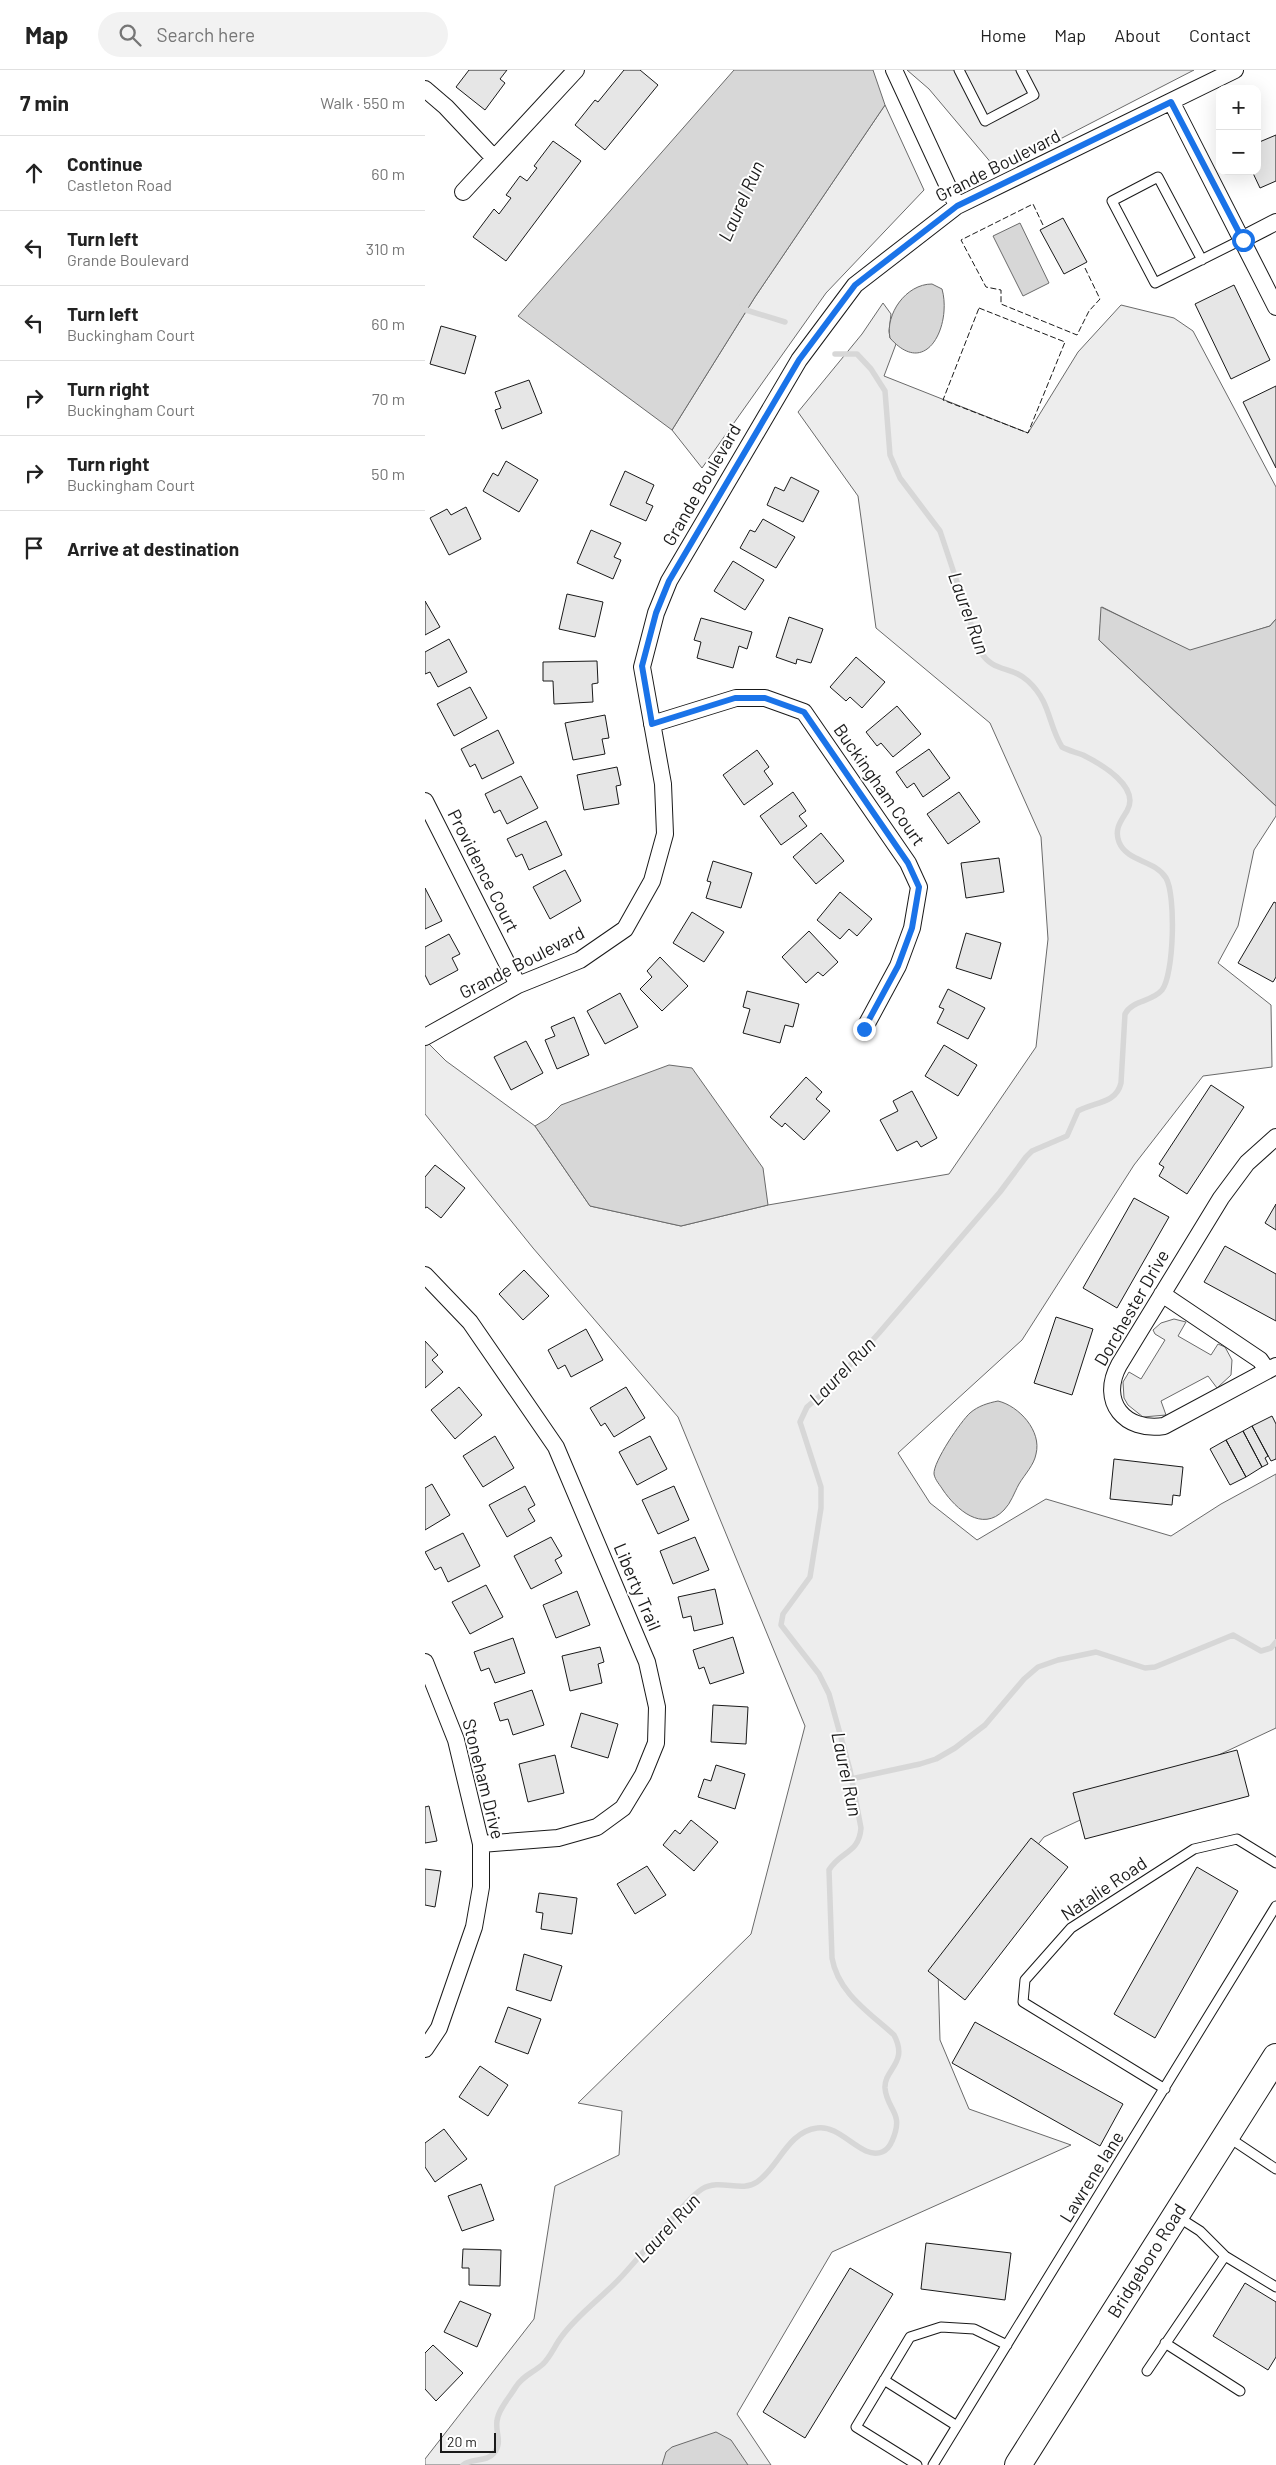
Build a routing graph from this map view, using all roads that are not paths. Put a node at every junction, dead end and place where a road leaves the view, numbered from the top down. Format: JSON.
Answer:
{"nodes":[{"id":1,"x":576,"y":70,"type":"edge"},
{"id":2,"x":894,"y":70,"type":"edge"},
{"id":3,"x":959,"y":70,"type":"edge"},
{"id":4,"x":1021,"y":70,"type":"edge"},
{"id":5,"x":1235,"y":70,"type":"edge"},
{"id":6,"x":425,"y":89,"type":"edge"},
{"id":7,"x":1171,"y":102,"type":"junction"},
{"id":8,"x":493,"y":158,"type":"junction"},
{"id":9,"x":463,"y":192,"type":"dead end"},
{"id":10,"x":957,"y":206,"type":"junction"},
{"id":11,"x":1276,"y":222,"type":"edge"},
{"id":12,"x":1243,"y":240,"type":"junction"},
{"id":13,"x":1202,"y":260,"type":"junction"},
{"id":14,"x":1276,"y":307,"type":"edge"},
{"id":15,"x":652,"y":724,"type":"junction"},
{"id":16,"x":425,"y":801,"type":"edge"},
{"id":17,"x":518,"y":985,"type":"junction"},
{"id":18,"x":864,"y":1029,"type":"dead end"},
{"id":19,"x":425,"y":1037,"type":"edge"},
{"id":20,"x":1276,"y":1137,"type":"edge"},
{"id":21,"x":425,"y":1275,"type":"edge"},
{"id":22,"x":1162,"y":1294,"type":"junction"},
{"id":23,"x":1272,"y":1368,"type":"edge"},
{"id":24,"x":425,"y":1662,"type":"edge"},
{"id":25,"x":481,"y":1844,"type":"junction"},
{"id":26,"x":1276,"y":1863,"type":"edge"},
{"id":27,"x":1276,"y":1906,"type":"edge"},
{"id":28,"x":425,"y":2049,"type":"edge"},
{"id":29,"x":1276,"y":2057,"type":"edge"},
{"id":30,"x":1165,"y":2089,"type":"junction"},
{"id":31,"x":1226,"y":2136,"type":"junction"},
{"id":32,"x":1276,"y":2170,"type":"edge"},
{"id":33,"x":1175,"y":2216,"type":"junction"},
{"id":34,"x":1225,"y":2256,"type":"junction"},
{"id":35,"x":1276,"y":2287,"type":"edge"},
{"id":36,"x":1165,"y":2343,"type":"junction"},
{"id":37,"x":1007,"y":2346,"type":"junction"},
{"id":38,"x":1147,"y":2371,"type":"dead end"},
{"id":39,"x":884,"y":2380,"type":"junction"},
{"id":40,"x":1240,"y":2391,"type":"dead end"},
{"id":41,"x":957,"y":2426,"type":"junction"},
{"id":42,"x":917,"y":2465,"type":"edge"},
{"id":43,"x":933,"y":2465,"type":"edge"},
{"id":44,"x":1017,"y":2465,"type":"edge"}],
"edges":[{"from":1,"to":8,"type":"street"},
{"from":2,"to":10,"type":"street"},
{"from":3,"to":4,"type":"lane"},
{"from":5,"to":7,"type":"street","name":"Grande Boulevard"},
{"from":6,"to":8,"type":"street"},
{"from":7,"to":10,"type":"street","name":"Grande Boulevard"},
{"from":7,"to":12,"type":"street"},
{"from":8,"to":9,"type":"street"},
{"from":10,"to":15,"type":"street","name":"Grande Boulevard"},
{"from":11,"to":12,"type":"street"},
{"from":12,"to":13,"type":"lane"},
{"from":12,"to":14,"type":"street"},
{"from":13,"to":13,"type":"lane"},
{"from":15,"to":17,"type":"street","name":"Grande Boulevard"},
{"from":15,"to":18,"type":"street","name":"Buckingham Court"},
{"from":16,"to":17,"type":"street","name":"Providence Court"},
{"from":17,"to":19,"type":"street","name":"Grande Boulevard"},
{"from":20,"to":22,"type":"street","name":"Dorchester Drive"},
{"from":21,"to":25,"type":"street","name":"Liberty Trail"},
{"from":22,"to":23,"type":"street"},
{"from":22,"to":23,"type":"street","name":"Dorchester Drive"},
{"from":24,"to":25,"type":"street","name":"Stoneham Drive"},
{"from":25,"to":28,"type":"street","name":"Stoneham Drive"},
{"from":26,"to":30,"type":"lane","name":"Natalie Road"},
{"from":27,"to":30,"type":"lane","name":"Lawrene lane"},
{"from":29,"to":31,"type":"main road","name":"Bridgeboro Road"},
{"from":30,"to":37,"type":"lane","name":"Lawrene lane"},
{"from":31,"to":32,"type":"lane"},
{"from":31,"to":33,"type":"main road","name":"Bridgeboro Road"},
{"from":33,"to":34,"type":"lane"},
{"from":33,"to":44,"type":"main road","name":"Bridgeboro Road"},
{"from":34,"to":35,"type":"lane"},
{"from":34,"to":36,"type":"lane"},
{"from":36,"to":38,"type":"lane"},
{"from":36,"to":40,"type":"lane"},
{"from":37,"to":39,"type":"lane"},
{"from":37,"to":41,"type":"lane","name":"Lawrene lane"},
{"from":39,"to":41,"type":"lane"},
{"from":39,"to":42,"type":"lane"},
{"from":41,"to":43,"type":"lane","name":"Lawrene lane"}]}
